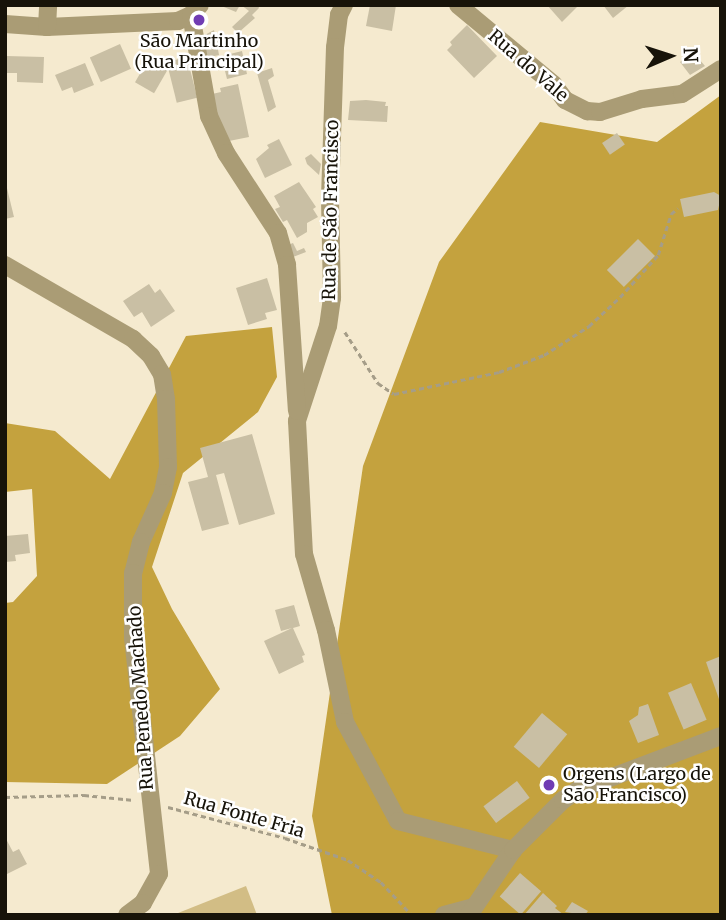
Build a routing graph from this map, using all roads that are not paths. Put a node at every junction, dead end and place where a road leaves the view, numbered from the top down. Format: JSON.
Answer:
{"nodes":[{"id":1,"x":48,"y":5,"type":"edge"},
{"id":2,"x":344,"y":5,"type":"edge"},
{"id":3,"x":458,"y":5,"type":"edge"},
{"id":4,"x":195,"y":10,"type":"edge"},
{"id":5,"x":5,"y":24,"type":"edge"},
{"id":6,"x":47,"y":27,"type":"junction"},
{"id":7,"x":721,"y":69,"type":"edge"},
{"id":8,"x":5,"y":265,"type":"edge"},
{"id":9,"x":298,"y":421,"type":"junction"},
{"id":10,"x":721,"y":736,"type":"edge"},
{"id":11,"x":513,"y":850,"type":"junction"},
{"id":12,"x":471,"y":911,"type":"edge"},
{"id":13,"x":127,"y":915,"type":"edge"},
{"id":14,"x":444,"y":915,"type":"edge"}],
"edges":[{"from":1,"to":6,"type":"street"},
{"from":2,"to":9,"type":"street","name":"Rua de São Francisco"},
{"from":3,"to":7,"type":"street","name":"Rua do Vale"},
{"from":4,"to":6,"type":"street"},
{"from":4,"to":9,"type":"street"},
{"from":5,"to":6,"type":"street"},
{"from":8,"to":13,"type":"street","name":"Rua Penedo Machado"},
{"from":9,"to":11,"type":"street","name":"Rua de São Francisco"},
{"from":10,"to":11,"type":"street"},
{"from":11,"to":12,"type":"street"},
{"from":12,"to":14,"type":"street"}]}
